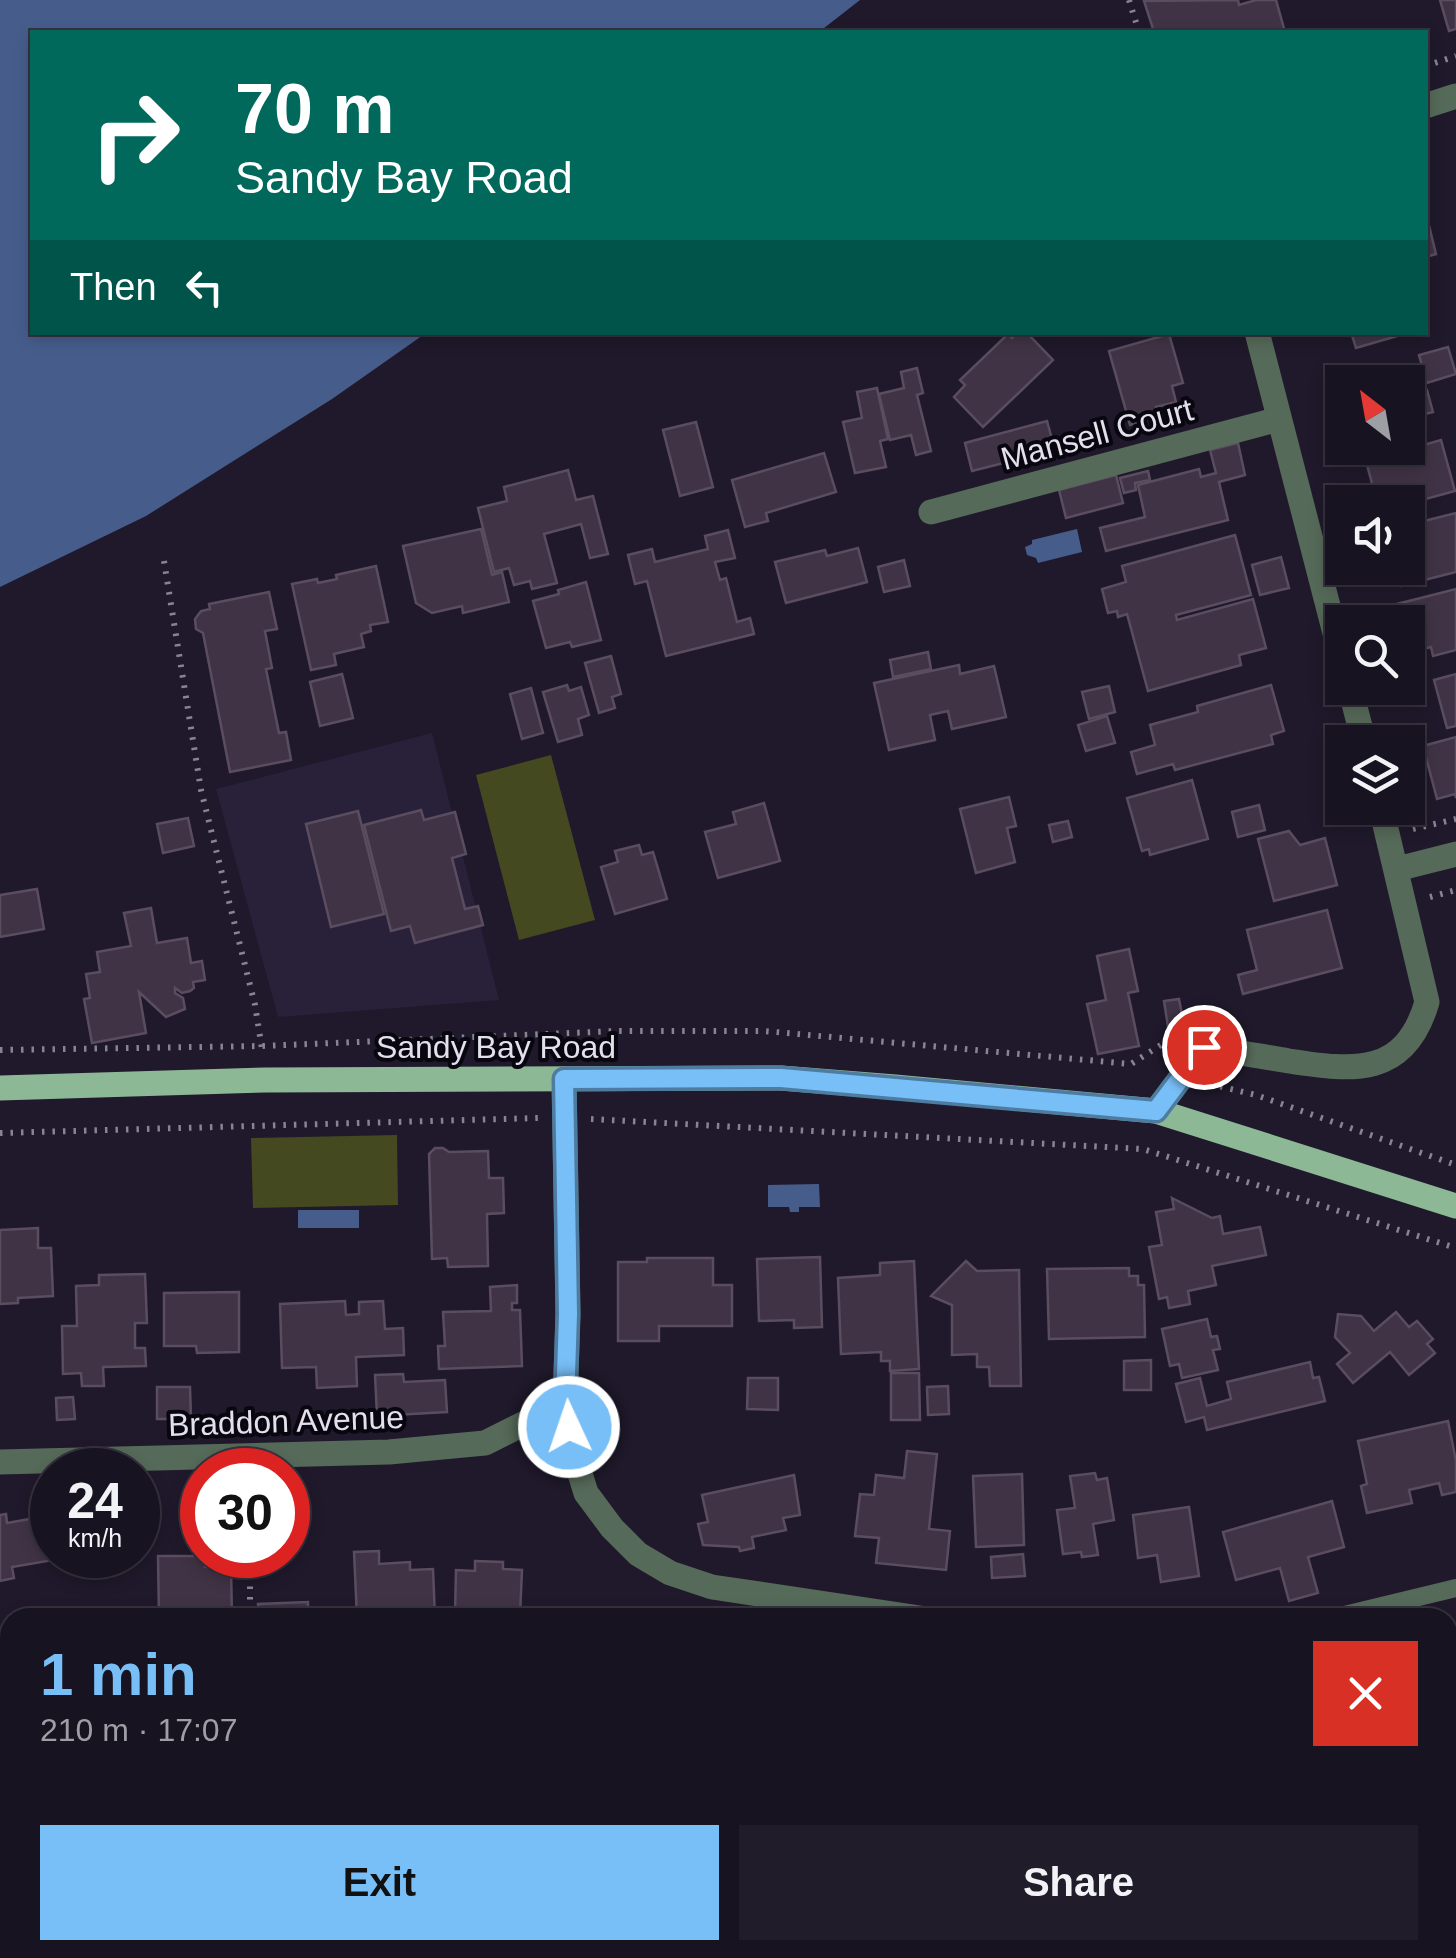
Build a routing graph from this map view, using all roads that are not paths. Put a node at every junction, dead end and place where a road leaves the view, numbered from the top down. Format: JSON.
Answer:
{"nodes":[{"id":1,"x":1456,"y":96,"type":"edge"},
{"id":2,"x":1428,"y":105,"type":"edge"},
{"id":3,"x":1258,"y":335,"type":"edge"},
{"id":4,"x":1279,"y":419,"type":"junction"},
{"id":5,"x":932,"y":512,"type":"dead end"},
{"id":6,"x":1328,"y":605,"type":"edge"},
{"id":7,"x":1385,"y":825,"type":"edge"},
{"id":8,"x":1456,"y":854,"type":"edge"},
{"id":9,"x":1397,"y":869,"type":"junction"},
{"id":10,"x":564,"y":1079,"type":"junction"},
{"id":11,"x":0,"y":1088,"type":"edge"},
{"id":12,"x":1156,"y":1111,"type":"junction"},
{"id":13,"x":1456,"y":1206,"type":"edge"},
{"id":14,"x":565,"y":1404,"type":"junction"},
{"id":15,"x":0,"y":1462,"type":"edge"},
{"id":16,"x":1456,"y":1588,"type":"edge"},
{"id":17,"x":853,"y":1608,"type":"edge"},
{"id":18,"x":1373,"y":1608,"type":"edge"}],
"edges":[{"from":1,"to":2,"type":"street"},
{"from":3,"to":4,"type":"street"},
{"from":4,"to":5,"type":"street","name":"Mansell Court"},
{"from":4,"to":6,"type":"street"},
{"from":7,"to":9,"type":"street"},
{"from":8,"to":9,"type":"street"},
{"from":9,"to":12,"type":"street"},
{"from":10,"to":11,"type":"main road","name":"Sandy Bay Road"},
{"from":10,"to":12,"type":"main road","name":"Sandy Bay Road"},
{"from":10,"to":14,"type":"street"},
{"from":12,"to":13,"type":"main road","name":"Sandy Bay Road"},
{"from":14,"to":15,"type":"street","name":"Braddon Avenue"},
{"from":14,"to":17,"type":"street"},
{"from":16,"to":18,"type":"lane"}]}
